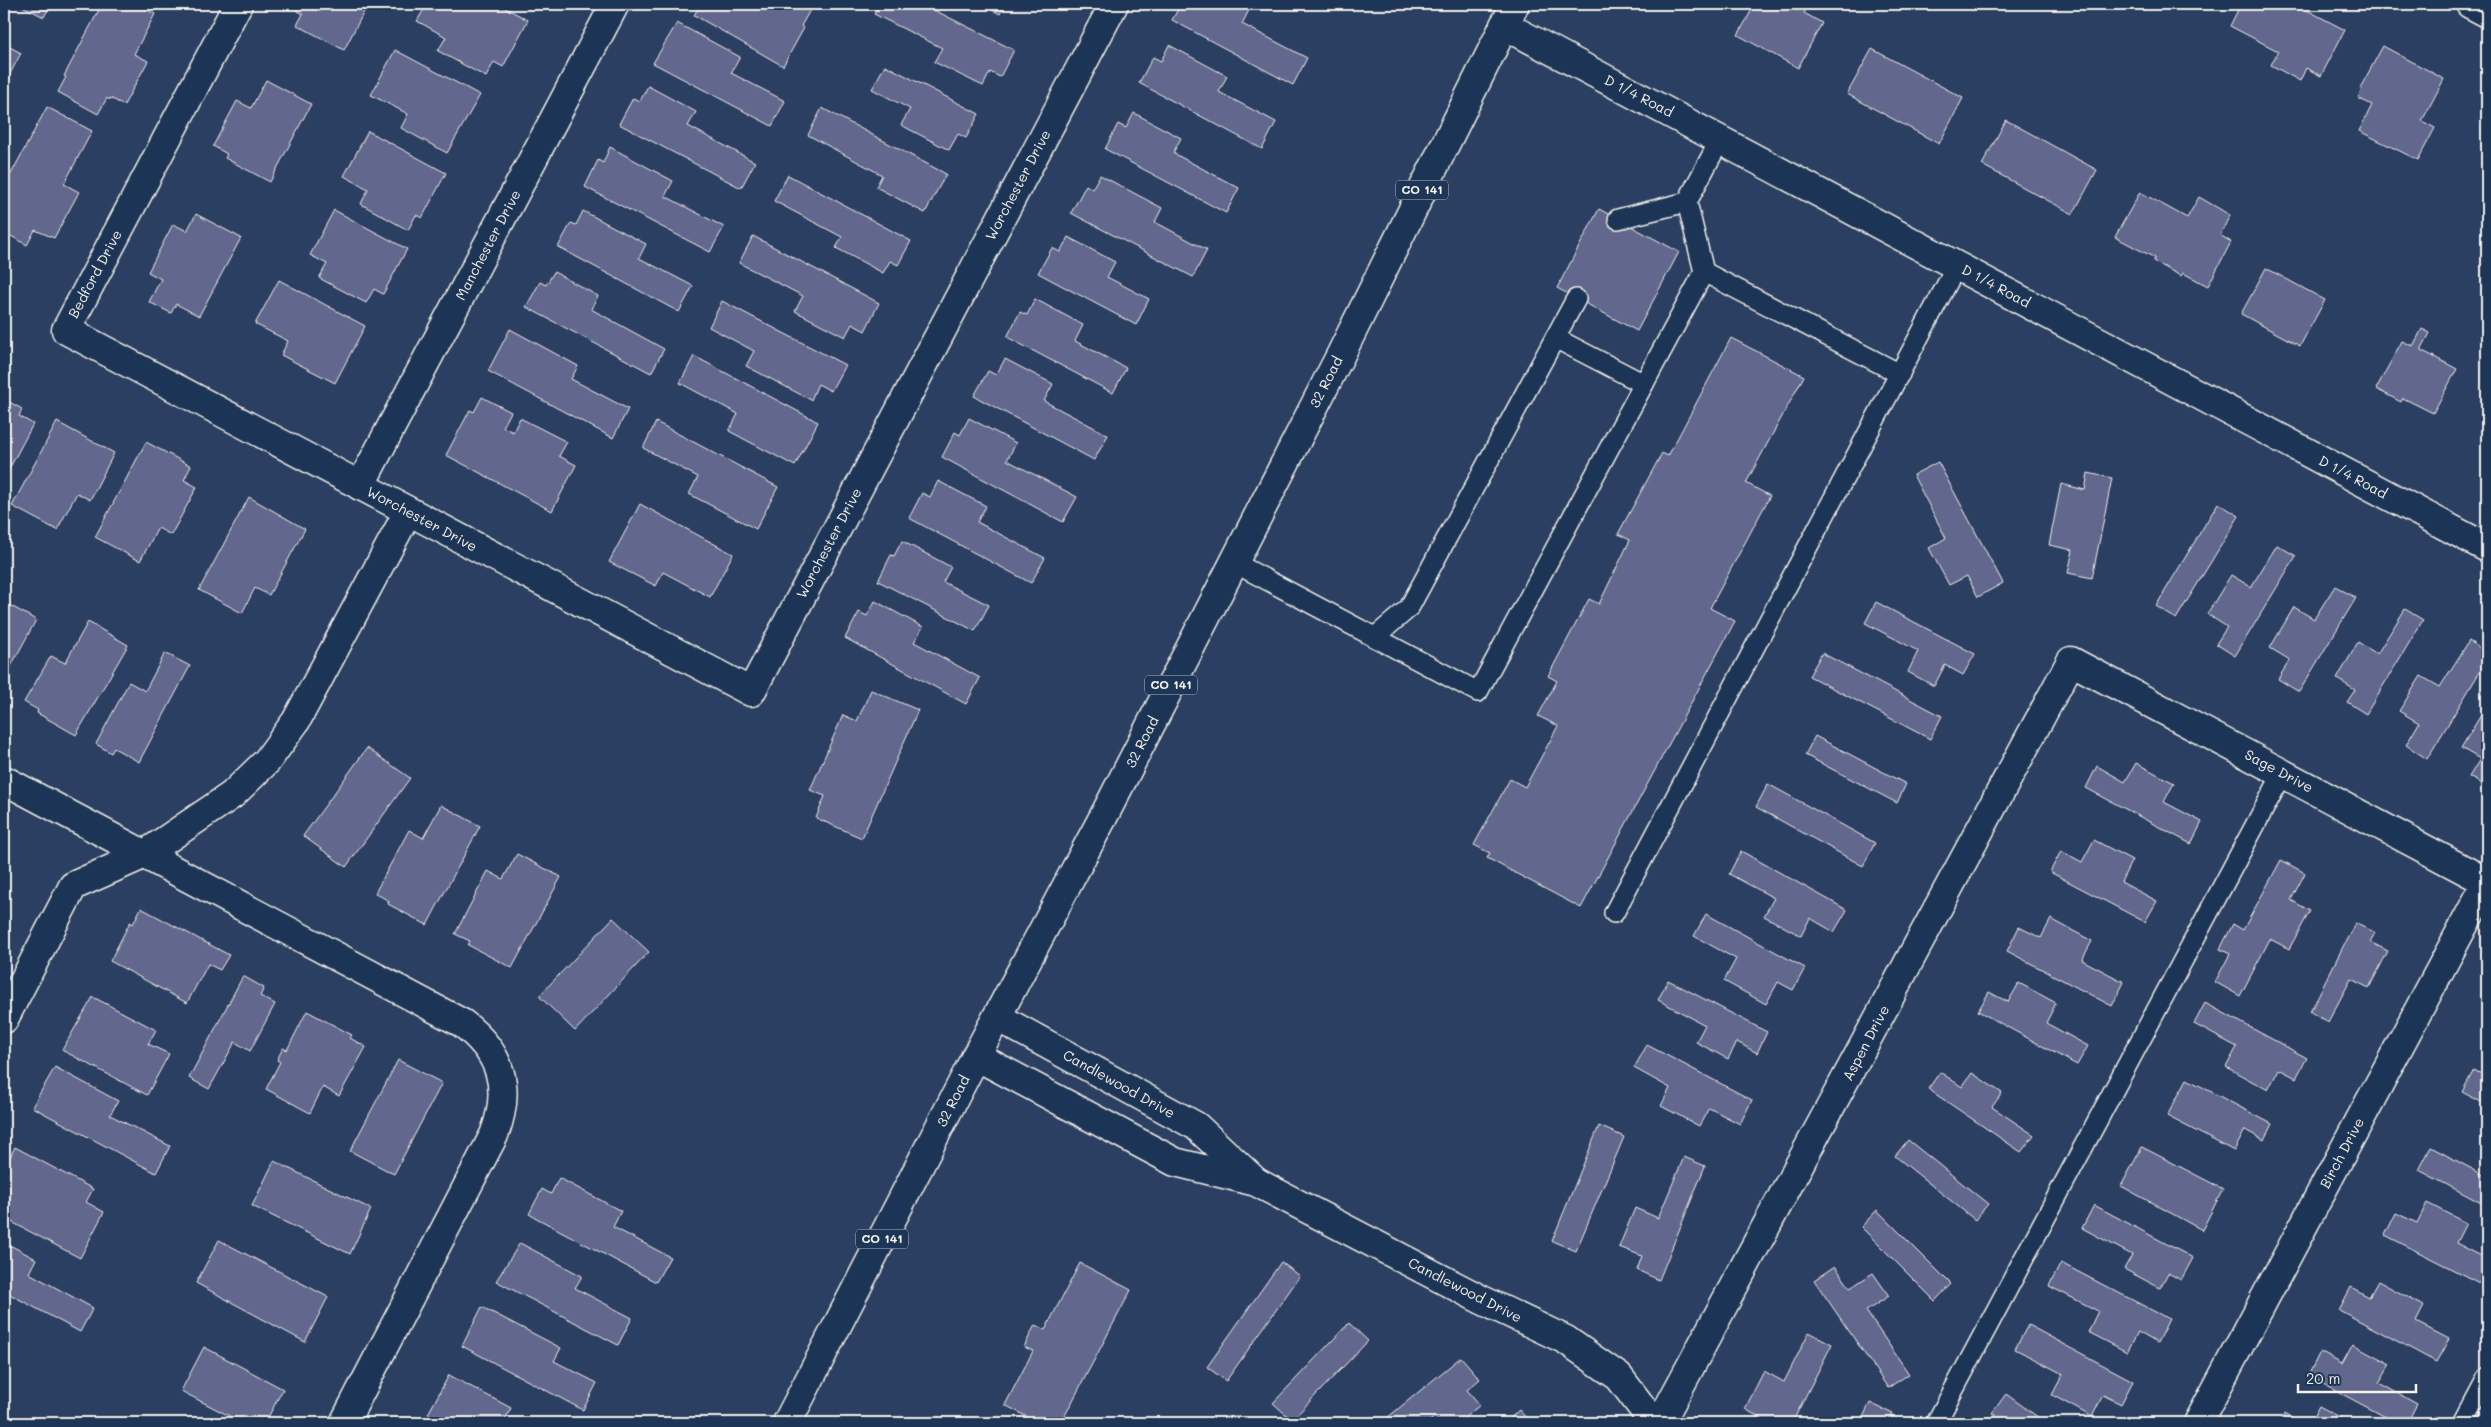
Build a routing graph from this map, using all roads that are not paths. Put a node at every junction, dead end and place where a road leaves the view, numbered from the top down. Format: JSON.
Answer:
{"nodes":[{"id":1,"x":238,"y":4,"type":"edge"},
{"id":2,"x":615,"y":4,"type":"edge"},
{"id":3,"x":1114,"y":4,"type":"edge"},
{"id":4,"x":2470,"y":4,"type":"edge"},
{"id":5,"x":2487,"y":13,"type":"edge"},
{"id":6,"x":1510,"y":14,"type":"edge"},
{"id":7,"x":1721,"y":138,"type":"junction"},
{"id":8,"x":1687,"y":202,"type":"junction"},
{"id":9,"x":1618,"y":219,"type":"dead end"},
{"id":10,"x":1957,"y":265,"type":"junction"},
{"id":11,"x":1704,"y":272,"type":"junction"},
{"id":12,"x":1576,"y":299,"type":"dead end"},
{"id":13,"x":1555,"y":338,"type":"junction"},
{"id":14,"x":1900,"y":374,"type":"junction"},
{"id":15,"x":1644,"y":384,"type":"junction"},
{"id":16,"x":360,"y":486,"type":"junction"},
{"id":17,"x":408,"y":512,"type":"junction"},
{"id":18,"x":2487,"y":548,"type":"edge"},
{"id":19,"x":1233,"y":562,"type":"junction"},
{"id":20,"x":1375,"y":638,"type":"junction"},
{"id":21,"x":2071,"y":661,"type":"joint"},
{"id":22,"x":2283,"y":773,"type":"junction"},
{"id":23,"x":4,"y":780,"type":"edge"},
{"id":24,"x":145,"y":854,"type":"junction"},
{"id":25,"x":2487,"y":882,"type":"edge"},
{"id":26,"x":1614,"y":913,"type":"dead end"},
{"id":27,"x":997,"y":1017,"type":"junction"},
{"id":28,"x":4,"y":1018,"type":"edge"},
{"id":29,"x":976,"y":1056,"type":"junction"},
{"id":30,"x":1256,"y":1182,"type":"junction"},
{"id":31,"x":2487,"y":1378,"type":"edge"},
{"id":32,"x":344,"y":1423,"type":"edge"},
{"id":33,"x":787,"y":1423,"type":"edge"},
{"id":34,"x":1654,"y":1423,"type":"edge"},
{"id":35,"x":1660,"y":1423,"type":"edge"},
{"id":36,"x":1936,"y":1423,"type":"edge"},
{"id":37,"x":2198,"y":1423,"type":"edge"},
{"id":38,"x":2463,"y":1423,"type":"edge"}],
"edges":[{"from":1,"to":16,"type":"street","name":"Bedford Drive"},
{"from":2,"to":16,"type":"street","name":"Manchester Drive"},
{"from":3,"to":17,"type":"street","name":"Worchester Drive"},
{"from":4,"to":5,"type":"street"},
{"from":6,"to":7,"type":"street","name":"D 1/4 Road"},
{"from":6,"to":19,"type":"street","name":"32 Road","number":"CO 141"},
{"from":7,"to":8,"type":"lane"},
{"from":7,"to":10,"type":"street","name":"D 1/4 Road"},
{"from":8,"to":9,"type":"lane"},
{"from":8,"to":11,"type":"lane"},
{"from":10,"to":14,"type":"lane"},
{"from":10,"to":18,"type":"street","name":"D 1/4 Road"},
{"from":11,"to":14,"type":"lane"},
{"from":11,"to":15,"type":"lane"},
{"from":12,"to":13,"type":"lane"},
{"from":13,"to":15,"type":"lane"},
{"from":13,"to":20,"type":"lane"},
{"from":14,"to":26,"type":"lane"},
{"from":15,"to":20,"type":"lane"},
{"from":16,"to":17,"type":"street","name":"Worchester Drive"},
{"from":17,"to":24,"type":"street"},
{"from":19,"to":20,"type":"lane"},
{"from":19,"to":27,"type":"street","name":"32 Road","number":"CO 141"},
{"from":21,"to":22,"type":"street","name":"Sage Drive"},
{"from":21,"to":35,"type":"street","name":"Aspen Drive"},
{"from":22,"to":25,"type":"street","name":"Sage Drive"},
{"from":22,"to":36,"type":"lane"},
{"from":23,"to":24,"type":"street"},
{"from":24,"to":28,"type":"street"},
{"from":24,"to":32,"type":"street"},
{"from":25,"to":37,"type":"street","name":"Birch Drive"},
{"from":27,"to":29,"type":"street","name":"32 Road","number":"CO 141"},
{"from":27,"to":30,"type":"street","name":"Candlewood Drive"},
{"from":29,"to":30,"type":"street","name":"Candlewood Drive"},
{"from":29,"to":33,"type":"street","name":"32 Road","number":"CO 141"},
{"from":30,"to":34,"type":"street","name":"Candlewood Drive"},
{"from":31,"to":38,"type":"lane"}]}
